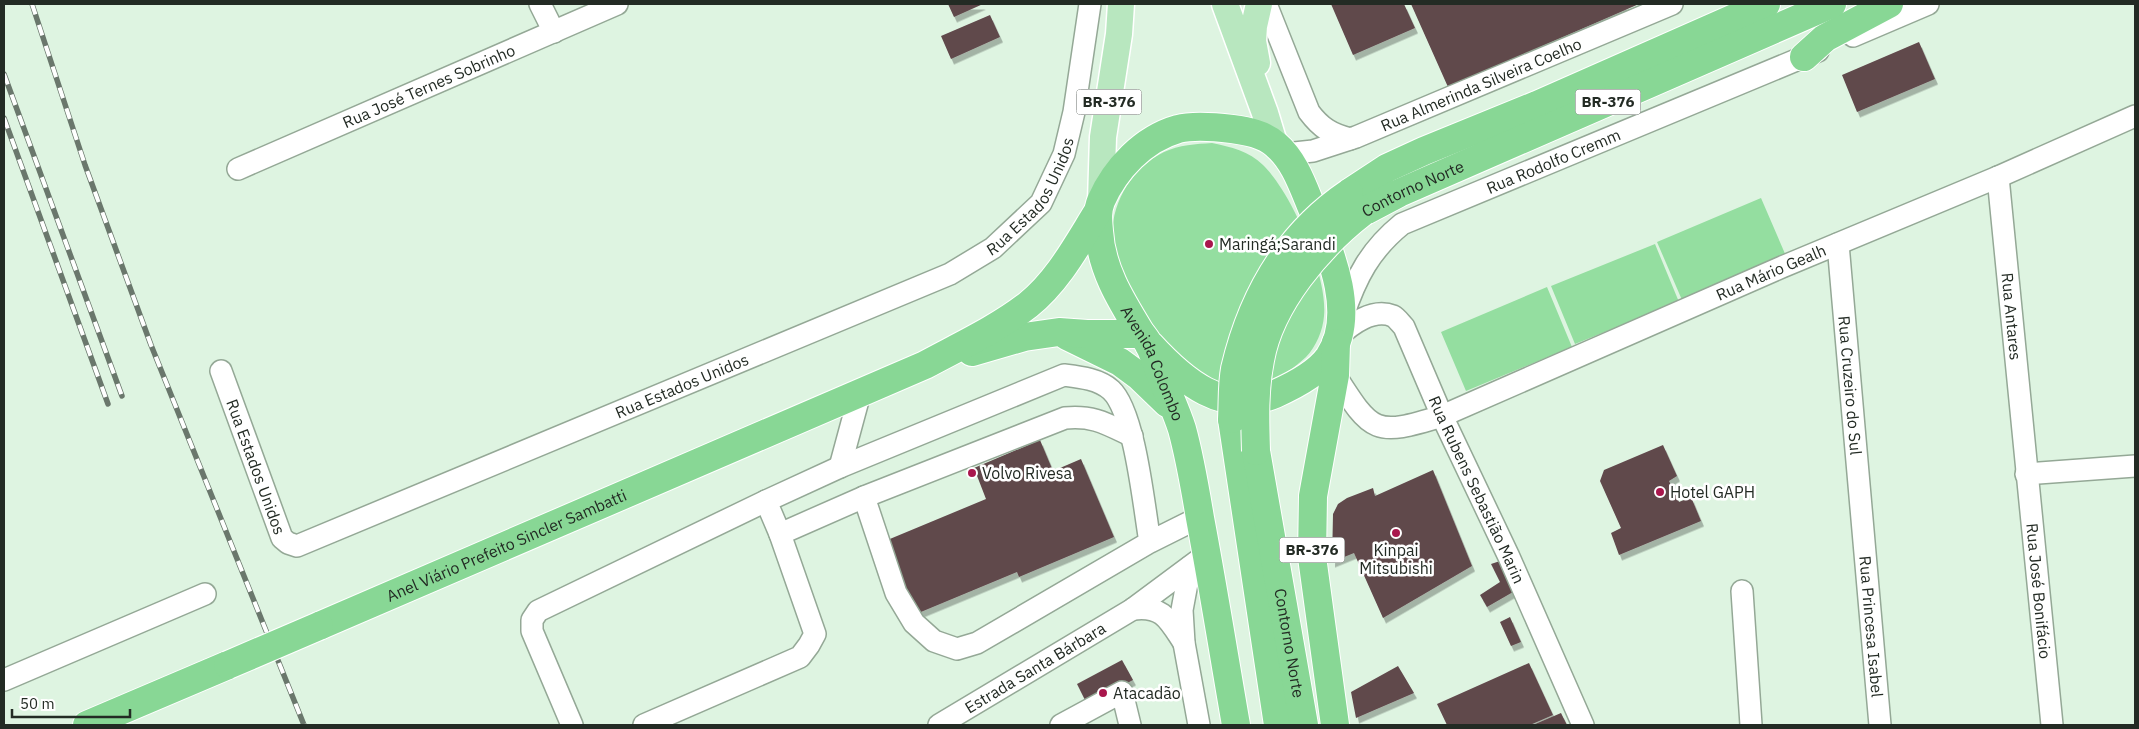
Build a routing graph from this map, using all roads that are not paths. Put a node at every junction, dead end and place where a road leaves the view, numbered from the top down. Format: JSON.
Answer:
{"nodes":[{"id":1,"x":540,"y":4,"type":"edge"},
{"id":2,"x":618,"y":4,"type":"edge"},
{"id":3,"x":1090,"y":4,"type":"edge"},
{"id":4,"x":1121,"y":4,"type":"edge"},
{"id":5,"x":1225,"y":4,"type":"edge"},
{"id":6,"x":1259,"y":4,"type":"edge"},
{"id":7,"x":1266,"y":4,"type":"edge"},
{"id":8,"x":1672,"y":4,"type":"edge"},
{"id":9,"x":1766,"y":4,"type":"edge"},
{"id":10,"x":1832,"y":4,"type":"edge"},
{"id":11,"x":1890,"y":4,"type":"edge"},
{"id":12,"x":1928,"y":4,"type":"edge"},
{"id":13,"x":554,"y":32,"type":"junction"},
{"id":14,"x":1804,"y":57,"type":"junction"},
{"id":15,"x":1265,"y":113,"type":"junction"},
{"id":16,"x":2135,"y":116,"type":"edge"},
{"id":17,"x":1350,"y":139,"type":"junction"},
{"id":18,"x":1280,"y":148,"type":"junction"},
{"id":19,"x":238,"y":169,"type":"dead end"},
{"id":20,"x":1998,"y":177,"type":"junction"},
{"id":21,"x":1099,"y":207,"type":"junction"},
{"id":22,"x":1838,"y":244,"type":"junction"},
{"id":23,"x":1059,"y":332,"type":"junction"},
{"id":24,"x":1340,"y":333,"type":"junction"},
{"id":25,"x":1146,"y":339,"type":"junction"},
{"id":26,"x":925,"y":365,"type":"junction"},
{"id":27,"x":221,"y":371,"type":"dead end"},
{"id":28,"x":1335,"y":375,"type":"junction"},
{"id":29,"x":860,"y":393,"type":"junction"},
{"id":30,"x":1177,"y":414,"type":"junction"},
{"id":31,"x":1442,"y":416,"type":"junction"},
{"id":32,"x":1132,"y":436,"type":"junction"},
{"id":33,"x":2026,"y":465,"type":"junction"},
{"id":34,"x":2135,"y":466,"type":"edge"},
{"id":35,"x":840,"y":467,"type":"junction"},
{"id":36,"x":864,"y":497,"type":"junction"},
{"id":37,"x":766,"y":500,"type":"junction"},
{"id":38,"x":1200,"y":517,"type":"junction"},
{"id":39,"x":1863,"y":528,"type":"joint"},
{"id":40,"x":780,"y":534,"type":"junction"},
{"id":41,"x":1150,"y":542,"type":"junction"},
{"id":42,"x":1199,"y":560,"type":"junction"},
{"id":43,"x":1742,"y":591,"type":"dead end"},
{"id":44,"x":205,"y":594,"type":"dead end"},
{"id":45,"x":1133,"y":609,"type":"junction"},
{"id":46,"x":1184,"y":643,"type":"junction"},
{"id":47,"x":4,"y":680,"type":"edge"},
{"id":48,"x":88,"y":725,"type":"edge"},
{"id":49,"x":572,"y":725,"type":"edge"},
{"id":50,"x":644,"y":725,"type":"edge"},
{"id":51,"x":939,"y":725,"type":"edge"},
{"id":52,"x":1061,"y":725,"type":"edge"},
{"id":53,"x":1130,"y":725,"type":"edge"},
{"id":54,"x":1199,"y":725,"type":"edge"},
{"id":55,"x":1236,"y":725,"type":"edge"},
{"id":56,"x":1278,"y":725,"type":"edge"},
{"id":57,"x":1304,"y":725,"type":"edge"},
{"id":58,"x":1335,"y":725,"type":"edge"},
{"id":59,"x":1583,"y":725,"type":"edge"},
{"id":60,"x":1751,"y":725,"type":"edge"},
{"id":61,"x":1880,"y":725,"type":"edge"},
{"id":62,"x":2052,"y":725,"type":"edge"}],
"edges":[{"from":1,"to":13,"type":"street"},
{"from":2,"to":13,"type":"street","name":"Rua José Ternes Sobrinho"},
{"from":3,"to":27,"type":"street","name":"Rua Estados Unidos"},
{"from":4,"to":21,"type":"main road","name":"Avenida Colombo","number":"BR-376"},
{"from":5,"to":15,"type":"main road","number":"BR-376"},
{"from":6,"to":15,"type":"main road"},
{"from":7,"to":17,"type":"street"},
{"from":8,"to":17,"type":"street","name":"Rua Almerinda Silveira Coelho"},
{"from":9,"to":56,"type":"highway","name":"Contorno Norte","number":"BR-376","bridge":true},
{"from":10,"to":57,"type":"highway","name":"Contorno Norte","number":"BR-376","bridge":true},
{"from":11,"to":14,"type":"highway"},
{"from":12,"to":14,"type":"street","name":"Rua Rodolfo Cremm"},
{"from":13,"to":19,"type":"street","name":"Rua José Ternes Sobrinho"},
{"from":14,"to":24,"type":"street","name":"Rua Rodolfo Cremm"},
{"from":15,"to":18,"type":"main road","number":"BR-376"},
{"from":16,"to":20,"type":"street","name":"Rua Mário Gealh"},
{"from":17,"to":18,"type":"street","name":"Rua Almerinda Silveira Coelho"},
{"from":18,"to":21,"type":"highway","name":"Anel Viário Prefeito Sincler Sambatti"},
{"from":18,"to":24,"type":"highway","number":"BR-376"},
{"from":20,"to":22,"type":"street","name":"Rua Mário Gealh"},
{"from":20,"to":33,"type":"street","name":"Rua Antares"},
{"from":21,"to":25,"type":"highway","name":"Avenida Colombo","number":"BR-376"},
{"from":21,"to":26,"type":"highway","name":"Anel Viário Prefeito Sincler Sambatti"},
{"from":22,"to":31,"type":"street","name":"Rua Mário Gealh"},
{"from":22,"to":39,"type":"street","name":"Rua Cruzeiro do Sul"},
{"from":23,"to":25,"type":"highway","name":"Anel Viário Prefeito Sincler Sambatti"},
{"from":23,"to":26,"type":"highway","name":"Anel Viário Prefeito Sincler Sambatti"},
{"from":23,"to":30,"type":"highway"},
{"from":24,"to":25,"type":"highway"},
{"from":24,"to":28,"type":"highway","number":"BR-376"},
{"from":24,"to":31,"type":"street","name":"Rua Rubens Sebastião Marin"},
{"from":25,"to":30,"type":"highway","name":"Avenida Colombo","number":"BR-376"},
{"from":26,"to":29,"type":"highway","name":"Anel Viário Prefeito Sincler Sambatti"},
{"from":28,"to":31,"type":"street","name":"Rua Mário Gealh"},
{"from":28,"to":58,"type":"highway","number":"BR-376"},
{"from":29,"to":35,"type":"street"},
{"from":29,"to":48,"type":"highway","name":"Anel Viário Prefeito Sincler Sambatti","bridge":true},
{"from":30,"to":38,"type":"highway","name":"Avenida Colombo","number":"BR-376"},
{"from":31,"to":59,"type":"street","name":"Rua Rubens Sebastião Marin"},
{"from":32,"to":35,"type":"street"},
{"from":32,"to":36,"type":"street"},
{"from":32,"to":41,"type":"street"},
{"from":33,"to":34,"type":"street"},
{"from":33,"to":62,"type":"street","name":"Rua José Bonifácio"},
{"from":35,"to":37,"type":"street"},
{"from":36,"to":40,"type":"street"},
{"from":36,"to":41,"type":"street"},
{"from":37,"to":40,"type":"street"},
{"from":37,"to":49,"type":"street"},
{"from":38,"to":41,"type":"street"},
{"from":38,"to":42,"type":"highway","name":"Avenida Colombo","number":"BR-376"},
{"from":39,"to":61,"type":"street","name":"Rua Princesa Isabel"},
{"from":40,"to":50,"type":"street"},
{"from":42,"to":45,"type":"street","name":"Estrada Santa Bárbara"},
{"from":42,"to":46,"type":"street"},
{"from":42,"to":55,"type":"highway","name":"Avenida Colombo","number":"BR-376"},
{"from":43,"to":60,"type":"street"},
{"from":44,"to":47,"type":"street"},
{"from":45,"to":46,"type":"street"},
{"from":45,"to":51,"type":"street","name":"Estrada Santa Bárbara"},
{"from":46,"to":54,"type":"street"},
{"from":52,"to":53,"type":"street"}]}
